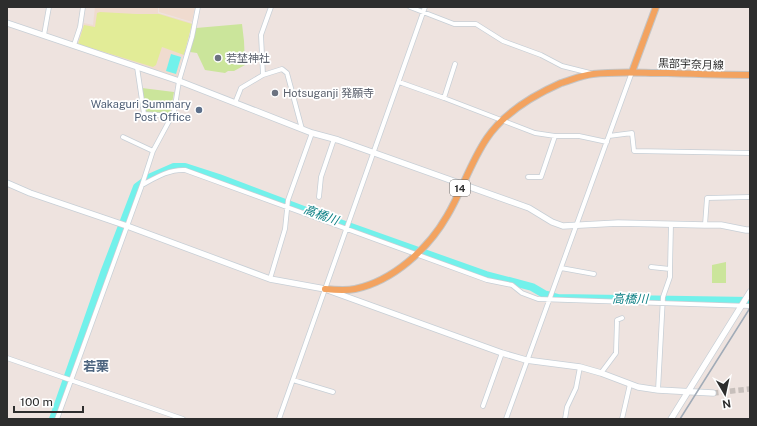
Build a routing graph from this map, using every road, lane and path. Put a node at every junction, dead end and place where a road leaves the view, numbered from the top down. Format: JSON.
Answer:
{"nodes":[{"id":1,"x":49,"y":7,"type":"edge"},
{"id":2,"x":83,"y":7,"type":"edge"},
{"id":3,"x":198,"y":7,"type":"edge"},
{"id":4,"x":271,"y":7,"type":"edge"},
{"id":5,"x":410,"y":7,"type":"edge"},
{"id":6,"x":656,"y":7,"type":"edge"},
{"id":7,"x":424,"y":9,"type":"edge"},
{"id":8,"x":7,"y":23,"type":"edge"},
{"id":9,"x":44,"y":35,"type":"junction"},
{"id":10,"x":74,"y":46,"type":"junction"},
{"id":11,"x":455,"y":64,"type":"dead end"},
{"id":12,"x":137,"y":67,"type":"junction"},
{"id":13,"x":632,"y":72,"type":"junction"},
{"id":14,"x":592,"y":74,"type":"junction"},
{"id":15,"x":263,"y":75,"type":"junction"},
{"id":16,"x":750,"y":75,"type":"edge"},
{"id":17,"x":179,"y":81,"type":"junction"},
{"id":18,"x":399,"y":82,"type":"junction"},
{"id":19,"x":444,"y":98,"type":"junction"},
{"id":20,"x":235,"y":103,"type":"junction"},
{"id":21,"x":172,"y":116,"type":"junction"},
{"id":22,"x":502,"y":120,"type":"junction"},
{"id":23,"x":302,"y":129,"type":"junction"},
{"id":24,"x":312,"y":133,"type":"junction"},
{"id":25,"x":556,"y":136,"type":"junction"},
{"id":26,"x":609,"y":136,"type":"junction"},
{"id":27,"x":123,"y":137,"type":"dead end"},
{"id":28,"x":334,"y":139,"type":"junction"},
{"id":29,"x":607,"y":142,"type":"junction"},
{"id":30,"x":153,"y":151,"type":"junction"},
{"id":31,"x":374,"y":152,"type":"junction"},
{"id":32,"x":750,"y":153,"type":"edge"},
{"id":33,"x":528,"y":177,"type":"dead end"},
{"id":34,"x":7,"y":183,"type":"edge"},
{"id":35,"x":462,"y":184,"type":"junction"},
{"id":36,"x":142,"y":185,"type":"junction"},
{"id":37,"x":319,"y":197,"type":"dead end"},
{"id":38,"x":750,"y":197,"type":"edge"},
{"id":39,"x":287,"y":208,"type":"junction"},
{"id":40,"x":671,"y":224,"type":"junction"},
{"id":41,"x":705,"y":225,"type":"junction"},
{"id":42,"x":127,"y":226,"type":"junction"},
{"id":43,"x":576,"y":226,"type":"junction"},
{"id":44,"x":347,"y":229,"type":"junction"},
{"id":45,"x":750,"y":230,"type":"edge"},
{"id":46,"x":417,"y":254,"type":"junction"},
{"id":47,"x":561,"y":268,"type":"junction"},
{"id":48,"x":652,"y":268,"type":"dead end"},
{"id":49,"x":670,"y":269,"type":"junction"},
{"id":50,"x":594,"y":274,"type":"dead end"},
{"id":51,"x":270,"y":279,"type":"junction"},
{"id":52,"x":325,"y":289,"type":"junction"},
{"id":53,"x":750,"y":292,"type":"edge"},
{"id":54,"x":550,"y":300,"type":"junction"},
{"id":55,"x":663,"y":303,"type":"junction"},
{"id":56,"x":742,"y":306,"type":"junction"},
{"id":57,"x":750,"y":306,"type":"edge"},
{"id":58,"x":622,"y":318,"type":"dead end"},
{"id":59,"x":502,"y":353,"type":"junction"},
{"id":60,"x":7,"y":358,"type":"edge"},
{"id":61,"x":526,"y":360,"type":"junction"},
{"id":62,"x":580,"y":367,"type":"junction"},
{"id":63,"x":601,"y":373,"type":"junction"},
{"id":64,"x":71,"y":380,"type":"junction"},
{"id":65,"x":293,"y":380,"type":"junction"},
{"id":66,"x":630,"y":384,"type":"junction"},
{"id":67,"x":658,"y":390,"type":"junction"},
{"id":68,"x":332,"y":392,"type":"dead end"},
{"id":69,"x":688,"y":392,"type":"junction"},
{"id":70,"x":713,"y":393,"type":"tunnel mouth"},
{"id":71,"x":483,"y":406,"type":"dead end"},
{"id":72,"x":57,"y":419,"type":"edge"},
{"id":73,"x":183,"y":419,"type":"edge"},
{"id":74,"x":279,"y":419,"type":"edge"},
{"id":75,"x":506,"y":419,"type":"edge"},
{"id":76,"x":566,"y":419,"type":"edge"},
{"id":77,"x":622,"y":419,"type":"edge"},
{"id":78,"x":671,"y":419,"type":"edge"}],
"edges":[{"from":1,"to":9,"type":"street"},
{"from":2,"to":10,"type":"street"},
{"from":3,"to":17,"type":"street"},
{"from":4,"to":15,"type":"street"},
{"from":5,"to":7,"type":"street"},
{"from":6,"to":13,"type":"main road"},
{"from":7,"to":14,"type":"street"},
{"from":7,"to":18,"type":"street"},
{"from":8,"to":9,"type":"street"},
{"from":9,"to":10,"type":"street"},
{"from":10,"to":12,"type":"street"},
{"from":11,"to":19,"type":"street"},
{"from":12,"to":17,"type":"street"},
{"from":12,"to":21,"type":"street"},
{"from":13,"to":14,"type":"main road","name":"黒部宇奈月線","number":"14"},
{"from":13,"to":16,"type":"main road","name":"黒部宇奈月線","number":"14"},
{"from":13,"to":26,"type":"street"},
{"from":14,"to":22,"type":"main road","name":"黒部宇奈月線","number":"14"},
{"from":15,"to":20,"type":"street"},
{"from":15,"to":23,"type":"street"},
{"from":17,"to":20,"type":"street"},
{"from":17,"to":21,"type":"street"},
{"from":18,"to":19,"type":"street"},
{"from":18,"to":31,"type":"street"},
{"from":19,"to":22,"type":"street"},
{"from":20,"to":23,"type":"street"},
{"from":21,"to":30,"type":"street"},
{"from":22,"to":25,"type":"street"},
{"from":22,"to":35,"type":"main road","name":"黒部宇奈月線","number":"14"},
{"from":23,"to":24,"type":"street"},
{"from":24,"to":28,"type":"street"},
{"from":24,"to":39,"type":"street"},
{"from":25,"to":29,"type":"street"},
{"from":25,"to":33,"type":"street"},
{"from":26,"to":29,"type":"street"},
{"from":26,"to":32,"type":"street"},
{"from":27,"to":30,"type":"street"},
{"from":28,"to":31,"type":"street"},
{"from":28,"to":37,"type":"street"},
{"from":29,"to":43,"type":"street"},
{"from":30,"to":36,"type":"street"},
{"from":31,"to":35,"type":"street"},
{"from":31,"to":44,"type":"street"},
{"from":34,"to":42,"type":"street"},
{"from":35,"to":43,"type":"street"},
{"from":35,"to":46,"type":"main road","name":"黒部宇奈月線","number":"14"},
{"from":36,"to":39,"type":"street"},
{"from":36,"to":42,"type":"street"},
{"from":38,"to":41,"type":"street"},
{"from":39,"to":44,"type":"street"},
{"from":39,"to":51,"type":"street"},
{"from":40,"to":41,"type":"street"},
{"from":40,"to":43,"type":"street"},
{"from":40,"to":49,"type":"street"},
{"from":41,"to":45,"type":"street"},
{"from":42,"to":51,"type":"street"},
{"from":42,"to":64,"type":"street"},
{"from":43,"to":47,"type":"street"},
{"from":44,"to":46,"type":"street"},
{"from":44,"to":52,"type":"street"},
{"from":46,"to":52,"type":"main road","name":"黒部宇奈月線","number":"14"},
{"from":46,"to":54,"type":"street"},
{"from":47,"to":50,"type":"street"},
{"from":47,"to":54,"type":"street"},
{"from":48,"to":49,"type":"street"},
{"from":49,"to":55,"type":"street"},
{"from":51,"to":52,"type":"street"},
{"from":52,"to":59,"type":"street"},
{"from":52,"to":65,"type":"street"},
{"from":53,"to":56,"type":"street"},
{"from":54,"to":55,"type":"street"},
{"from":54,"to":61,"type":"street"},
{"from":55,"to":56,"type":"street"},
{"from":55,"to":67,"type":"street"},
{"from":56,"to":57,"type":"street"},
{"from":56,"to":69,"type":"street"},
{"from":58,"to":63,"type":"street"},
{"from":59,"to":61,"type":"street"},
{"from":59,"to":71,"type":"street"},
{"from":60,"to":64,"type":"street"},
{"from":61,"to":62,"type":"street"},
{"from":61,"to":75,"type":"street"},
{"from":62,"to":63,"type":"street"},
{"from":62,"to":76,"type":"street"},
{"from":63,"to":66,"type":"street"},
{"from":64,"to":72,"type":"street"},
{"from":64,"to":73,"type":"street"},
{"from":65,"to":68,"type":"street"},
{"from":65,"to":74,"type":"street"},
{"from":66,"to":67,"type":"street"},
{"from":66,"to":77,"type":"street"},
{"from":67,"to":69,"type":"street"},
{"from":69,"to":70,"type":"street"},
{"from":69,"to":78,"type":"street"}]}
